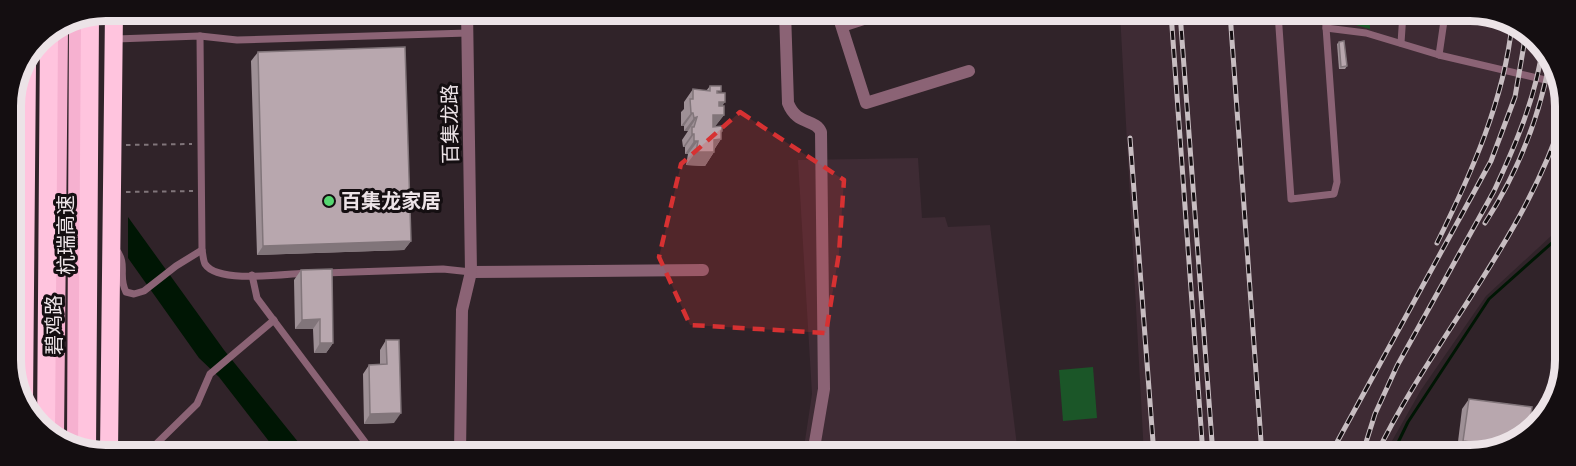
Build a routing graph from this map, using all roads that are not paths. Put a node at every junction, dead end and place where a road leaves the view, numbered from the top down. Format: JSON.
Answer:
{"nodes":[{"id":1,"x":114,"y":21,"type":"edge"},
{"id":2,"x":467,"y":21,"type":"edge"},
{"id":3,"x":785,"y":21,"type":"edge"},
{"id":4,"x":840,"y":21,"type":"edge"},
{"id":5,"x":857,"y":21,"type":"edge"},
{"id":6,"x":1279,"y":21,"type":"edge"},
{"id":7,"x":1326,"y":21,"type":"edge"},
{"id":8,"x":1403,"y":21,"type":"edge"},
{"id":9,"x":1443,"y":21,"type":"edge"},
{"id":10,"x":90,"y":23,"type":"edge"},
{"id":11,"x":77,"y":26,"type":"edge"},
{"id":12,"x":842,"y":26,"type":"junction"},
{"id":13,"x":1326,"y":28,"type":"junction"},
{"id":14,"x":468,"y":33,"type":"junction"},
{"id":15,"x":60,"y":34,"type":"edge"},
{"id":16,"x":200,"y":36,"type":"junction"},
{"id":17,"x":114,"y":39,"type":"junction"},
{"id":18,"x":49,"y":43,"type":"edge"},
{"id":19,"x":1401,"y":43,"type":"junction"},
{"id":20,"x":1439,"y":55,"type":"junction"},
{"id":21,"x":969,"y":70,"type":"dead end"},
{"id":22,"x":27,"y":76,"type":"edge"},
{"id":23,"x":1551,"y":81,"type":"edge"},
{"id":24,"x":27,"y":115,"type":"junction"},
{"id":25,"x":21,"y":124,"type":"edge"},
{"id":26,"x":21,"y":184,"type":"edge"},
{"id":27,"x":26,"y":191,"type":"junction"},
{"id":28,"x":111,"y":243,"type":"junction"},
{"id":29,"x":202,"y":250,"type":"junction"},
{"id":30,"x":703,"y":270,"type":"dead end"},
{"id":31,"x":471,"y":272,"type":"junction"},
{"id":32,"x":252,"y":275,"type":"junction"},
{"id":33,"x":274,"y":320,"type":"junction"},
{"id":34,"x":24,"y":381,"type":"edge"},
{"id":35,"x":46,"y":420,"type":"edge"},
{"id":36,"x":56,"y":429,"type":"edge"},
{"id":37,"x":75,"y":440,"type":"edge"},
{"id":38,"x":87,"y":443,"type":"edge"},
{"id":39,"x":109,"y":445,"type":"edge"},
{"id":40,"x":156,"y":445,"type":"edge"},
{"id":41,"x":367,"y":445,"type":"edge"},
{"id":42,"x":460,"y":445,"type":"edge"},
{"id":43,"x":815,"y":445,"type":"edge"}],
"edges":[{"from":1,"to":17,"type":"highway"},
{"from":2,"to":14,"type":"street","name":"百集龙路"},
{"from":3,"to":43,"type":"street"},
{"from":4,"to":12,"type":"street"},
{"from":5,"to":12,"type":"street"},
{"from":6,"to":13,"type":"lane"},
{"from":7,"to":13,"type":"lane"},
{"from":8,"to":19,"type":"lane"},
{"from":9,"to":20,"type":"lane"},
{"from":10,"to":38,"type":"highway","name":"杭瑞高速"},
{"from":11,"to":37,"type":"highway","name":"碧鸡路"},
{"from":12,"to":21,"type":"street"},
{"from":13,"to":19,"type":"lane"},
{"from":14,"to":16,"type":"lane"},
{"from":14,"to":31,"type":"street","name":"百集龙路"},
{"from":15,"to":36,"type":"highway","name":"碧鸡路"},
{"from":16,"to":17,"type":"lane"},
{"from":16,"to":29,"type":"lane"},
{"from":17,"to":28,"type":"highway"},
{"from":18,"to":35,"type":"highway","name":"杭瑞高速"},
{"from":19,"to":20,"type":"lane"},
{"from":20,"to":23,"type":"lane"},
{"from":22,"to":24,"type":"highway"},
{"from":24,"to":25,"type":"lane"},
{"from":24,"to":27,"type":"highway"},
{"from":26,"to":27,"type":"lane"},
{"from":27,"to":34,"type":"highway"},
{"from":28,"to":29,"type":"lane"},
{"from":28,"to":39,"type":"highway"},
{"from":29,"to":32,"type":"lane"},
{"from":30,"to":31,"type":"street"},
{"from":31,"to":32,"type":"lane"},
{"from":31,"to":42,"type":"street","name":"百集龙路"},
{"from":32,"to":33,"type":"lane"},
{"from":33,"to":40,"type":"lane"},
{"from":33,"to":41,"type":"lane"}]}
